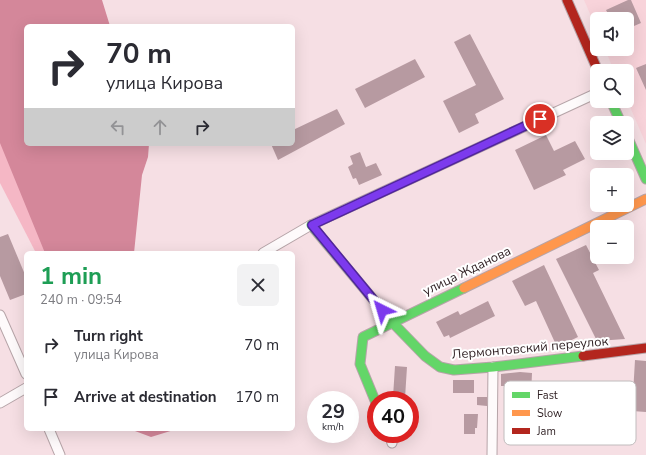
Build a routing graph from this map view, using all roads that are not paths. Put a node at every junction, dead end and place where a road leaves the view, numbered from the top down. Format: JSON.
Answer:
{"nodes":[{"id":1,"x":566,"y":0,"type":"edge"},
{"id":2,"x":595,"y":64,"type":"edge"},
{"id":3,"x":590,"y":96,"type":"edge"},
{"id":4,"x":634,"y":152,"type":"edge"},
{"id":5,"x":646,"y":179,"type":"edge"},
{"id":6,"x":646,"y":199,"type":"edge"},
{"id":7,"x":312,"y":225,"type":"junction"},
{"id":8,"x":266,"y":251,"type":"edge"},
{"id":9,"x":0,"y":315,"type":"edge"},
{"id":10,"x":392,"y":322,"type":"junction"},
{"id":11,"x":646,"y":348,"type":"edge"},
{"id":12,"x":493,"y":367,"type":"junction"},
{"id":13,"x":24,"y":369,"type":"edge"},
{"id":14,"x":24,"y":389,"type":"edge"},
{"id":15,"x":371,"y":391,"type":"edge"},
{"id":16,"x":0,"y":403,"type":"edge"},
{"id":17,"x":50,"y":431,"type":"edge"},
{"id":18,"x":60,"y":455,"type":"edge"},
{"id":19,"x":492,"y":455,"type":"edge"}],
"edges":[{"from":1,"to":2,"type":"street"},
{"from":3,"to":7,"type":"street"},
{"from":4,"to":5,"type":"street"},
{"from":6,"to":10,"type":"street","name":"улица Жданова"},
{"from":7,"to":8,"type":"street"},
{"from":7,"to":10,"type":"street","name":"Лермонтовский переулок"},
{"from":9,"to":13,"type":"street"},
{"from":10,"to":12,"type":"street","name":"Лермонтовский переулок"},
{"from":10,"to":15,"type":"street","name":"улица Жданова"},
{"from":11,"to":12,"type":"street","name":"Лермонтовский переулок"},
{"from":12,"to":19,"type":"street"},
{"from":14,"to":16,"type":"street"},
{"from":17,"to":18,"type":"street"}]}
